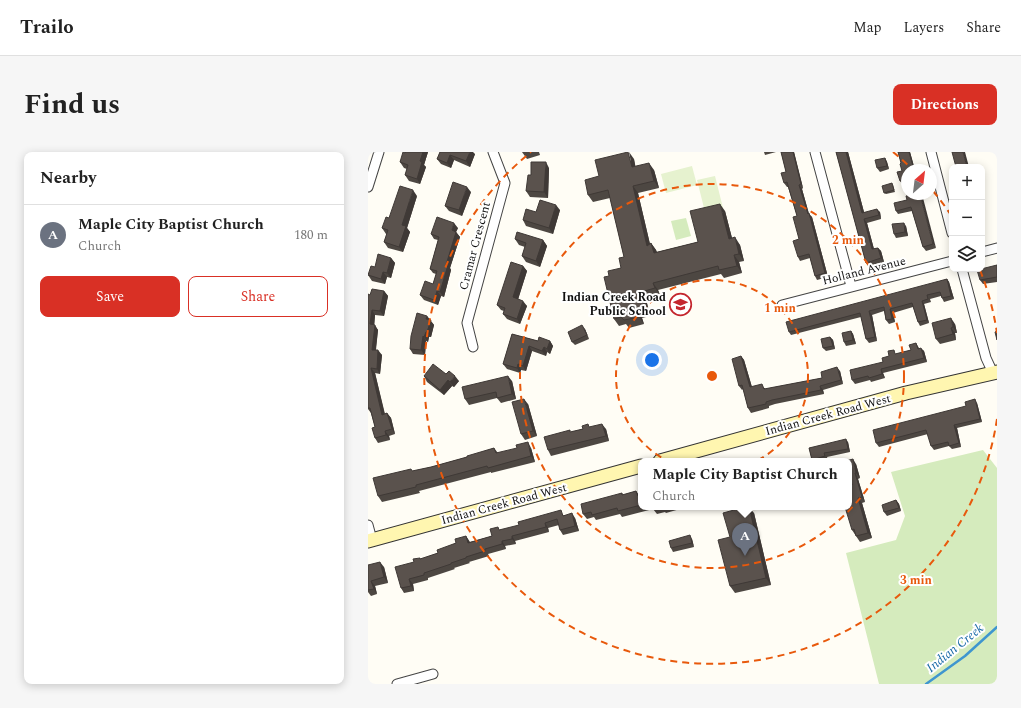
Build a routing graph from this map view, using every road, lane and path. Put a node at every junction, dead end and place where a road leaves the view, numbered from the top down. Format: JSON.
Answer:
{"nodes":[{"id":1,"x":379,"y":152,"type":"edge"},
{"id":2,"x":493,"y":152,"type":"edge"},
{"id":3,"x":815,"y":152,"type":"edge"},
{"id":4,"x":931,"y":152,"type":"edge"},
{"id":5,"x":368,"y":187,"type":"edge"},
{"id":6,"x":949,"y":221,"type":"edge"},
{"id":7,"x":997,"y":248,"type":"edge"},
{"id":8,"x":985,"y":251,"type":"edge"},
{"id":9,"x":949,"y":262,"type":"edge"},
{"id":10,"x":963,"y":272,"type":"edge"},
{"id":11,"x":851,"y":286,"type":"junction"},
{"id":12,"x":782,"y":304,"type":"dead end"},
{"id":13,"x":473,"y":347,"type":"dead end"},
{"id":14,"x":995,"y":373,"type":"edge"},
{"id":15,"x":671,"y":458,"type":"edge"},
{"id":16,"x":638,"y":467,"type":"edge"},
{"id":17,"x":368,"y":525,"type":"edge"},
{"id":18,"x":370,"y":540,"type":"edge"},
{"id":19,"x":433,"y":674,"type":"dead end"},
{"id":20,"x":397,"y":684,"type":"edge"}],
"edges":[{"from":1,"to":5,"type":"street"},
{"from":2,"to":13,"type":"street","name":"Cramar Crescent"},
{"from":3,"to":11,"type":"street"},
{"from":4,"to":6,"type":"street"},
{"from":7,"to":8,"type":"street"},
{"from":9,"to":11,"type":"street","name":"Holland Avenue"},
{"from":10,"to":14,"type":"street"},
{"from":11,"to":12,"type":"street","name":"Holland Avenue"},
{"from":14,"to":15,"type":"street","name":"Indian Creek Road West"},
{"from":16,"to":18,"type":"street","name":"Indian Creek Road West"},
{"from":17,"to":18,"type":"street"},
{"from":19,"to":20,"type":"street"}]}
